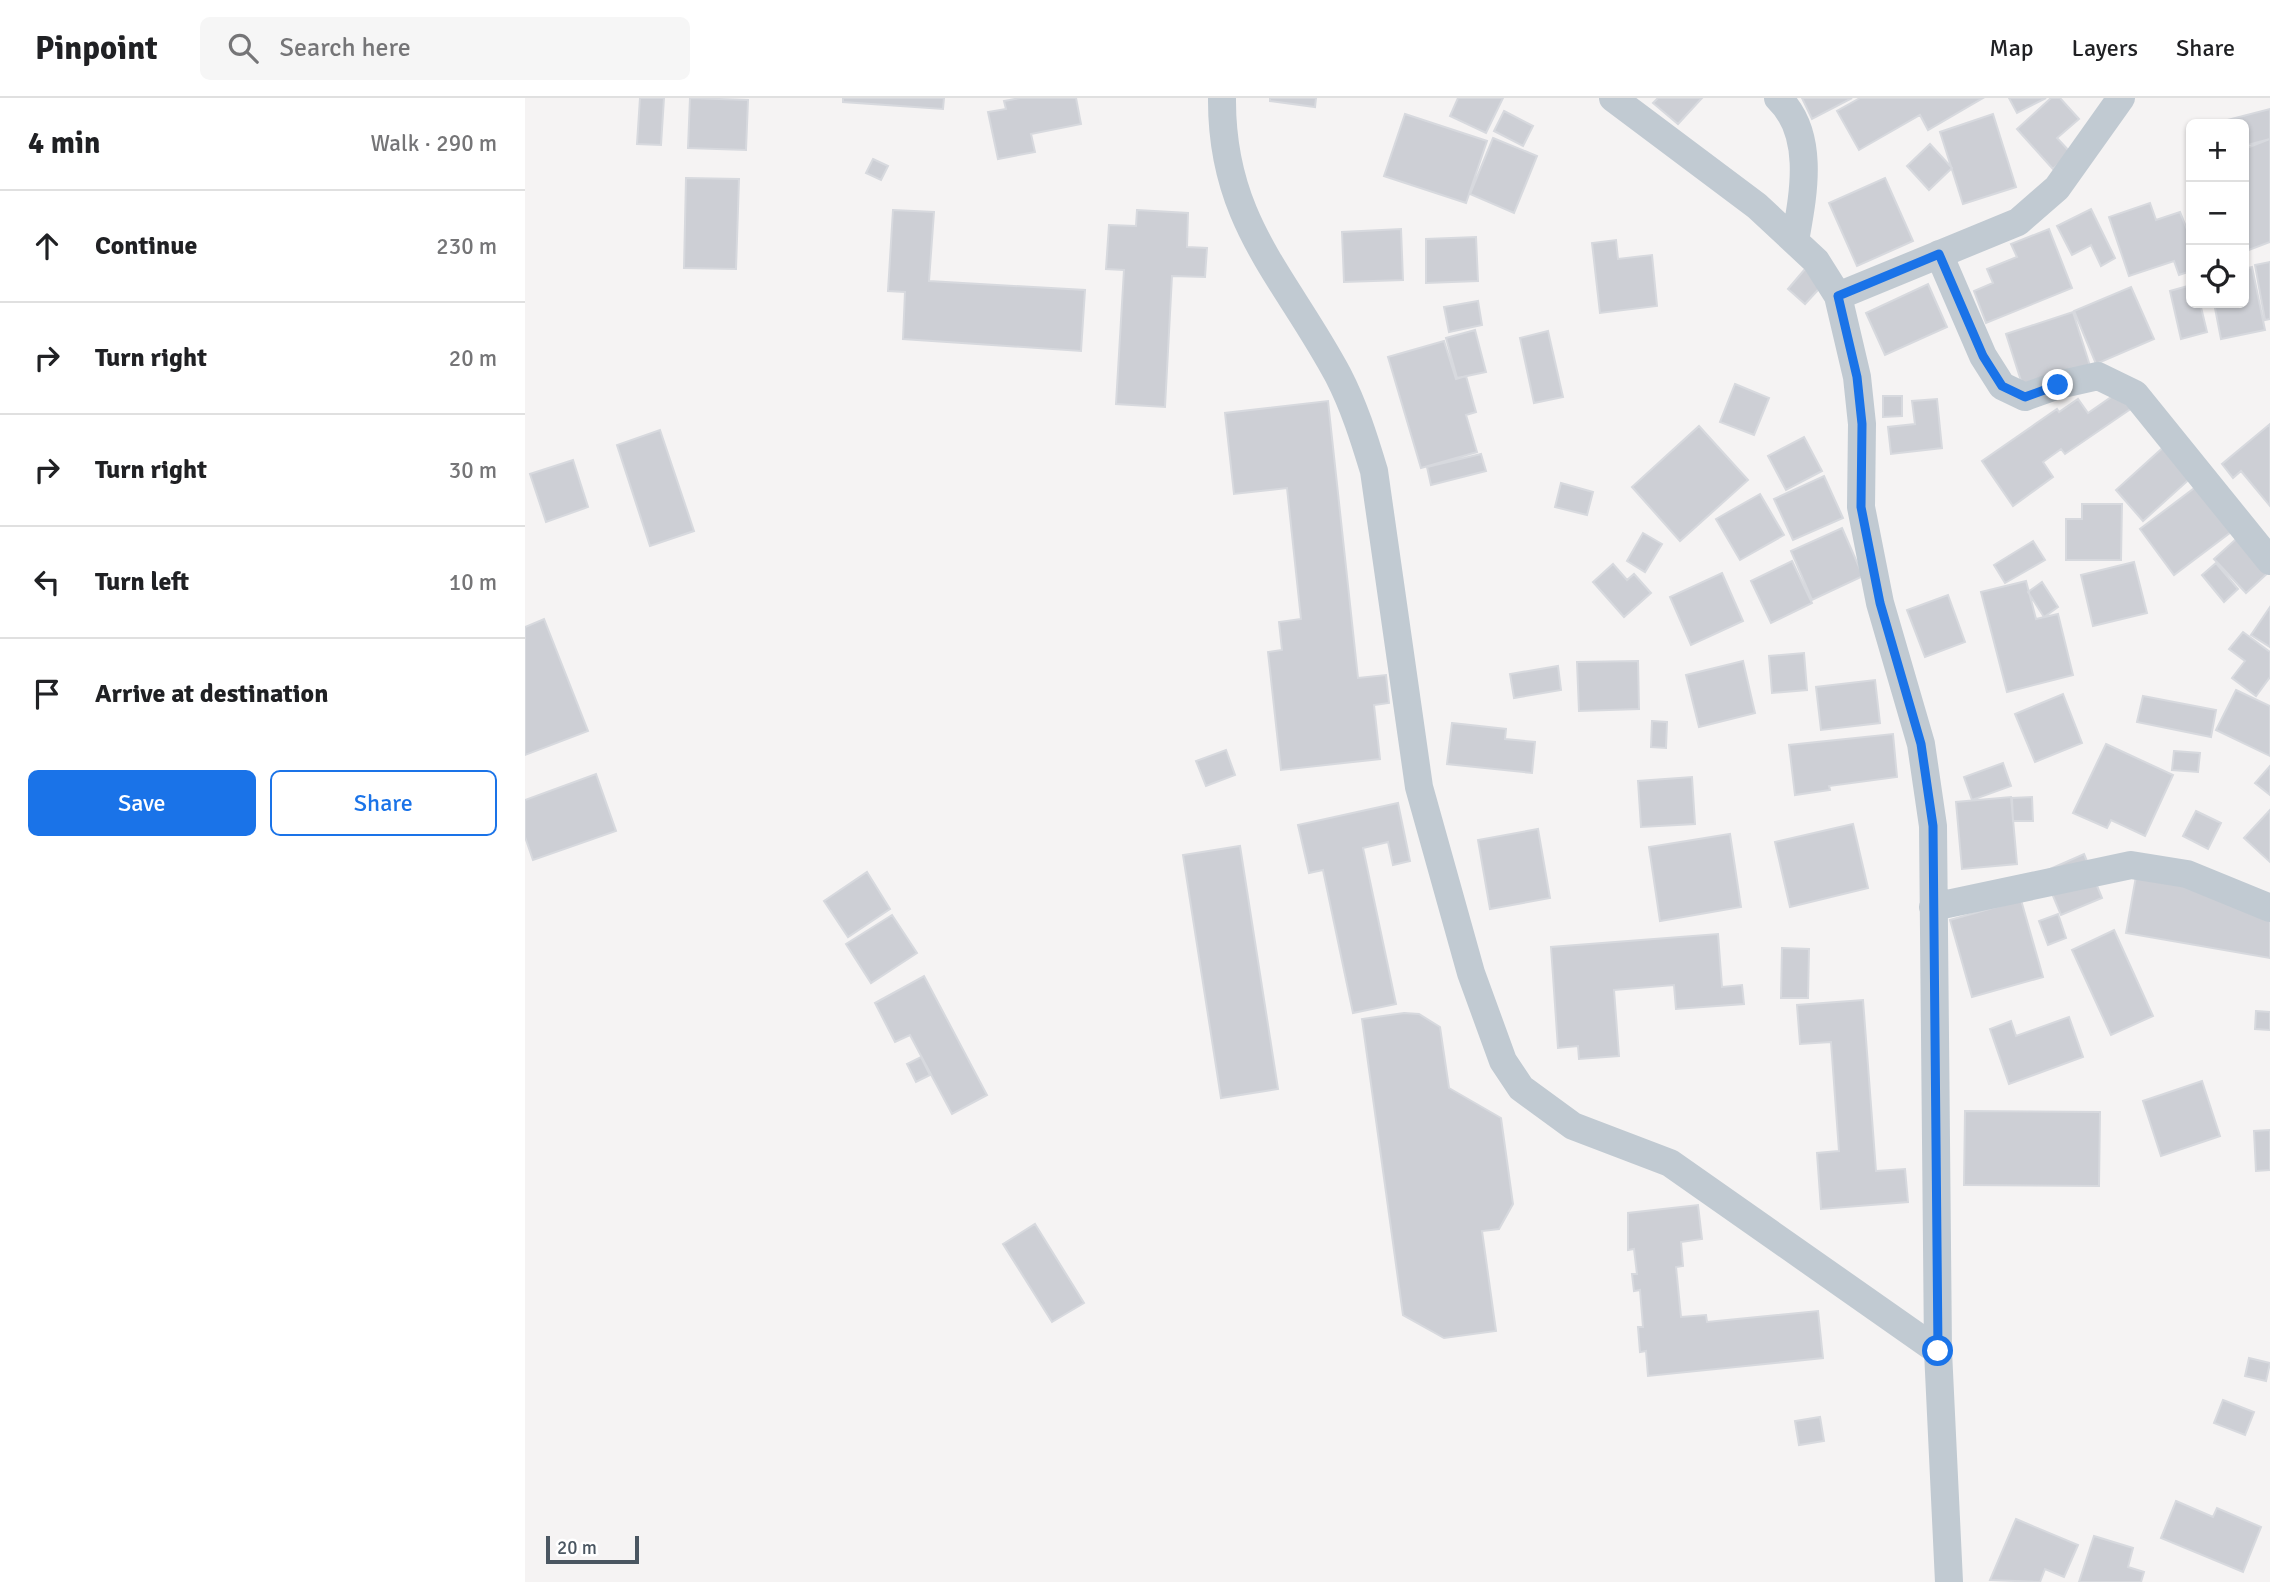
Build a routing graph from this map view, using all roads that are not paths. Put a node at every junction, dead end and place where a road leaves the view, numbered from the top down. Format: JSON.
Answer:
{"nodes":[{"id":1,"x":1222,"y":98,"type":"edge"},
{"id":2,"x":1613,"y":98,"type":"edge"},
{"id":3,"x":1778,"y":98,"type":"edge"},
{"id":4,"x":2121,"y":98,"type":"edge"},
{"id":5,"x":1795,"y":241,"type":"junction"},
{"id":6,"x":1939,"y":254,"type":"junction"},
{"id":7,"x":1838,"y":296,"type":"junction"},
{"id":8,"x":2270,"y":561,"type":"edge"},
{"id":9,"x":1933,"y":907,"type":"junction"},
{"id":10,"x":2270,"y":908,"type":"edge"},
{"id":11,"x":1938,"y":1351,"type":"junction"},
{"id":12,"x":1949,"y":1582,"type":"edge"}],
"edges":[{"from":1,"to":11,"type":"street"},
{"from":2,"to":5,"type":"street"},
{"from":3,"to":5,"type":"street"},
{"from":4,"to":6,"type":"street"},
{"from":5,"to":7,"type":"street"},
{"from":6,"to":7,"type":"street"},
{"from":6,"to":8,"type":"street"},
{"from":7,"to":9,"type":"street"},
{"from":9,"to":10,"type":"street"},
{"from":9,"to":11,"type":"street"},
{"from":11,"to":12,"type":"street"}]}
